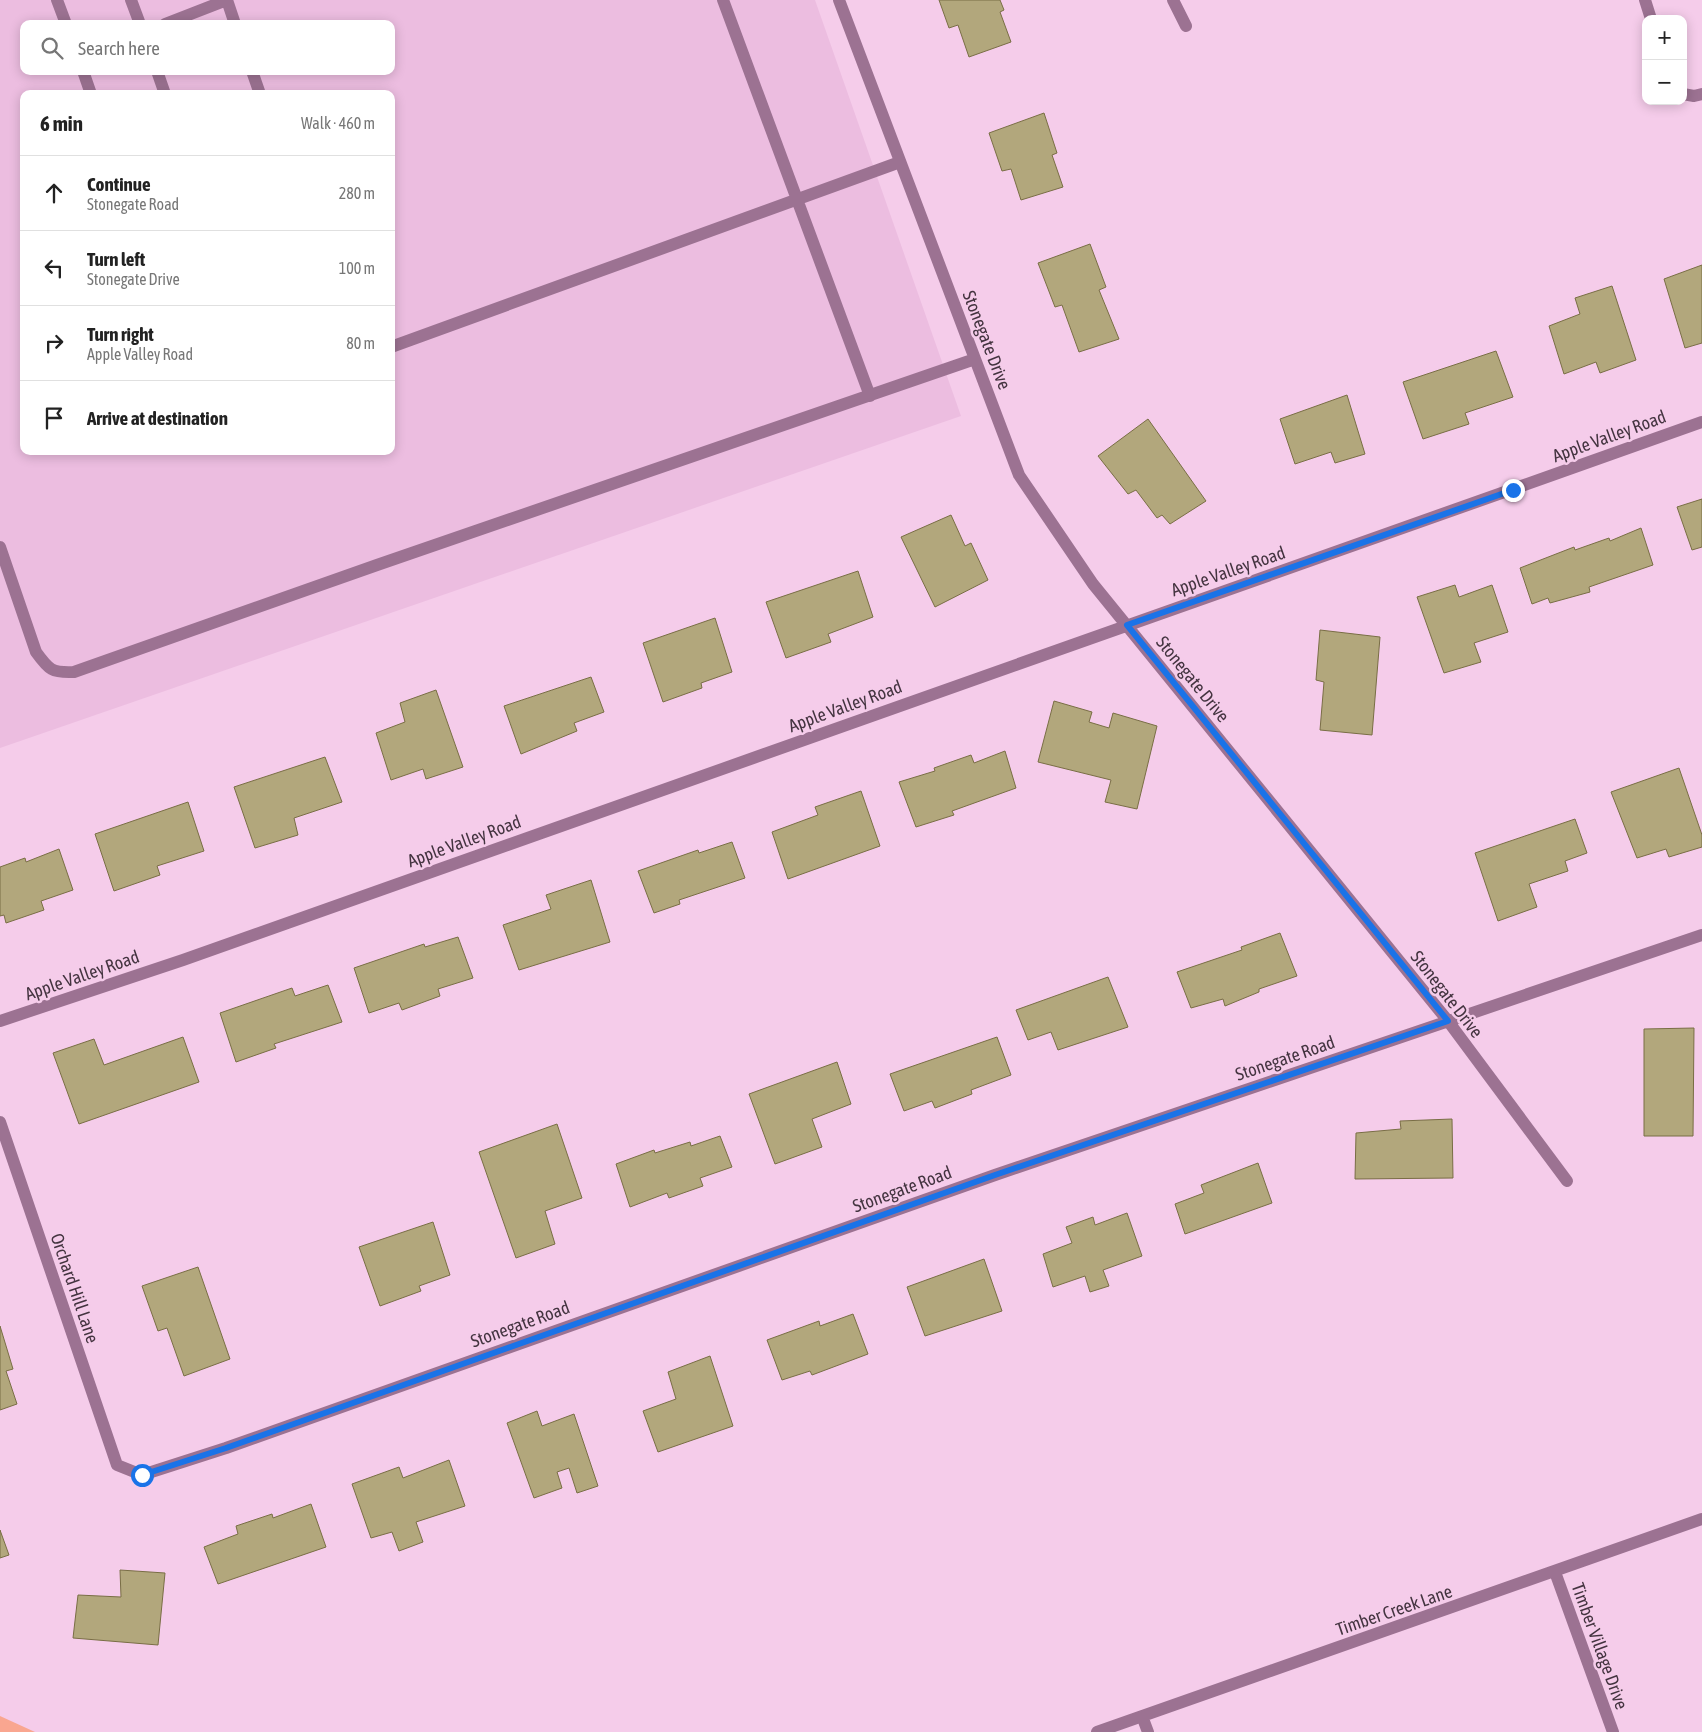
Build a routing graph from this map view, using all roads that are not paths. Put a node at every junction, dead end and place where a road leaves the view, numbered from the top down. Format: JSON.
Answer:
{"nodes":[{"id":1,"x":57,"y":0,"type":"edge"},
{"id":2,"x":131,"y":0,"type":"edge"},
{"id":3,"x":227,"y":0,"type":"edge"},
{"id":4,"x":723,"y":0,"type":"edge"},
{"id":5,"x":838,"y":0,"type":"edge"},
{"id":6,"x":1173,"y":0,"type":"edge"},
{"id":7,"x":1645,"y":0,"type":"edge"},
{"id":8,"x":1650,"y":15,"type":"edge"},
{"id":9,"x":64,"y":20,"type":"edge"},
{"id":10,"x":138,"y":20,"type":"edge"},
{"id":11,"x":175,"y":20,"type":"edge"},
{"id":12,"x":234,"y":20,"type":"edge"},
{"id":13,"x":1186,"y":26,"type":"dead end"},
{"id":14,"x":84,"y":75,"type":"edge"},
{"id":15,"x":158,"y":75,"type":"edge"},
{"id":16,"x":253,"y":75,"type":"edge"},
{"id":17,"x":90,"y":90,"type":"edge"},
{"id":18,"x":164,"y":90,"type":"edge"},
{"id":19,"x":259,"y":90,"type":"edge"},
{"id":20,"x":1702,"y":94,"type":"edge"},
{"id":21,"x":1687,"y":95,"type":"edge"},
{"id":22,"x":900,"y":162,"type":"junction"},
{"id":23,"x":796,"y":200,"type":"junction"},
{"id":24,"x":395,"y":346,"type":"edge"},
{"id":25,"x":976,"y":359,"type":"junction"},
{"id":26,"x":870,"y":396,"type":"junction"},
{"id":27,"x":1702,"y":422,"type":"edge"},
{"id":28,"x":0,"y":547,"type":"edge"},
{"id":29,"x":1127,"y":625,"type":"junction"},
{"id":30,"x":1702,"y":935,"type":"edge"},
{"id":31,"x":0,"y":1021,"type":"edge"},
{"id":32,"x":1448,"y":1021,"type":"junction"},
{"id":33,"x":0,"y":1122,"type":"edge"},
{"id":34,"x":1567,"y":1180,"type":"dead end"},
{"id":35,"x":117,"y":1465,"type":"joint"},
{"id":36,"x":1702,"y":1519,"type":"edge"},
{"id":37,"x":1555,"y":1572,"type":"junction"},
{"id":38,"x":1142,"y":1716,"type":"junction"},
{"id":39,"x":1097,"y":1732,"type":"edge"},
{"id":40,"x":1148,"y":1732,"type":"edge"},
{"id":41,"x":1613,"y":1732,"type":"edge"}],
"edges":[{"from":1,"to":9,"type":"street"},
{"from":2,"to":10,"type":"street"},
{"from":3,"to":11,"type":"street"},
{"from":3,"to":12,"type":"street"},
{"from":4,"to":23,"type":"street"},
{"from":5,"to":22,"type":"street","name":"Stonegate Drive"},
{"from":6,"to":13,"type":"street"},
{"from":7,"to":8,"type":"street"},
{"from":14,"to":17,"type":"street"},
{"from":15,"to":18,"type":"street"},
{"from":16,"to":19,"type":"street"},
{"from":20,"to":21,"type":"street"},
{"from":22,"to":23,"type":"street"},
{"from":22,"to":25,"type":"street","name":"Stonegate Drive"},
{"from":23,"to":24,"type":"street"},
{"from":23,"to":26,"type":"street"},
{"from":25,"to":26,"type":"street"},
{"from":25,"to":29,"type":"street","name":"Stonegate Drive"},
{"from":26,"to":28,"type":"street"},
{"from":27,"to":29,"type":"street","name":"Apple Valley Road"},
{"from":29,"to":31,"type":"street","name":"Apple Valley Road"},
{"from":29,"to":32,"type":"street","name":"Stonegate Drive"},
{"from":30,"to":32,"type":"street","name":"Stonegate Road"},
{"from":32,"to":34,"type":"street","name":"Stonegate Drive"},
{"from":32,"to":35,"type":"street","name":"Stonegate Road"},
{"from":33,"to":35,"type":"street","name":"Orchard Hill Lane"},
{"from":36,"to":37,"type":"street","name":"Timber Creek Lane"},
{"from":37,"to":38,"type":"street","name":"Timber Creek Lane"},
{"from":37,"to":41,"type":"street","name":"Timber Village Drive"},
{"from":38,"to":39,"type":"street","name":"Timber Creek Lane"},
{"from":38,"to":40,"type":"street"}]}
